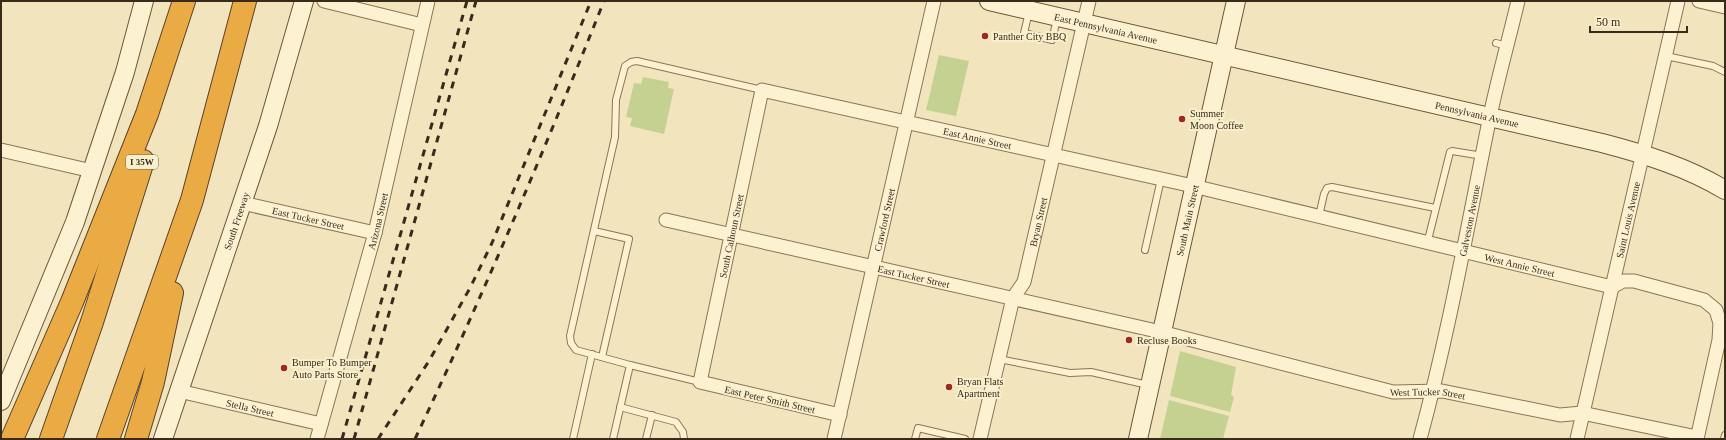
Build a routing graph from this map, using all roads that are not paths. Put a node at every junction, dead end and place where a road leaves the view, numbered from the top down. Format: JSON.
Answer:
{"nodes":[{"id":1,"x":144,"y":1,"type":"edge"},
{"id":2,"x":184,"y":1,"type":"edge"},
{"id":3,"x":189,"y":1,"type":"edge"},
{"id":4,"x":245,"y":1,"type":"edge"},
{"id":5,"x":304,"y":1,"type":"edge"},
{"id":6,"x":324,"y":1,"type":"edge"},
{"id":7,"x":428,"y":1,"type":"edge"},
{"id":8,"x":934,"y":1,"type":"edge"},
{"id":9,"x":989,"y":1,"type":"edge"},
{"id":10,"x":1090,"y":1,"type":"edge"},
{"id":11,"x":1236,"y":1,"type":"edge"},
{"id":12,"x":1518,"y":1,"type":"edge"},
{"id":13,"x":1678,"y":1,"type":"edge"},
{"id":14,"x":1699,"y":1,"type":"edge"},
{"id":15,"x":1725,"y":7,"type":"edge"},
{"id":16,"x":1084,"y":24,"type":"junction"},
{"id":17,"x":422,"y":26,"type":"junction"},
{"id":18,"x":1224,"y":56,"type":"junction"},
{"id":19,"x":1666,"y":56,"type":"junction"},
{"id":20,"x":1725,"y":72,"type":"edge"},
{"id":21,"x":762,"y":90,"type":"junction"},
{"id":22,"x":1490,"y":116,"type":"junction"},
{"id":23,"x":905,"y":122,"type":"junction"},
{"id":24,"x":1,"y":150,"type":"edge"},
{"id":25,"x":1643,"y":154,"type":"junction"},
{"id":26,"x":1054,"y":155,"type":"junction"},
{"id":27,"x":1483,"y":156,"type":"junction"},
{"id":28,"x":92,"y":171,"type":"junction"},
{"id":29,"x":1161,"y":179,"type":"junction"},
{"id":30,"x":1193,"y":186,"type":"junction"},
{"id":31,"x":1725,"y":190,"type":"edge"},
{"id":32,"x":192,"y":200,"type":"junction"},
{"id":33,"x":242,"y":203,"type":"junction"},
{"id":34,"x":1436,"y":208,"type":"junction"},
{"id":35,"x":1319,"y":217,"type":"junction"},
{"id":36,"x":666,"y":220,"type":"dead end"},
{"id":37,"x":594,"y":231,"type":"junction"},
{"id":38,"x":374,"y":233,"type":"junction"},
{"id":39,"x":733,"y":235,"type":"junction"},
{"id":40,"x":1427,"y":244,"type":"junction"},
{"id":41,"x":1145,"y":250,"type":"dead end"},
{"id":42,"x":1464,"y":253,"type":"junction"},
{"id":43,"x":874,"y":268,"type":"junction"},
{"id":44,"x":1612,"y":287,"type":"junction"},
{"id":45,"x":1012,"y":298,"type":"junction"},
{"id":46,"x":92,"y":322,"type":"junction"},
{"id":47,"x":1161,"y":332,"type":"junction"},
{"id":48,"x":592,"y":354,"type":"junction"},
{"id":49,"x":602,"y":357,"type":"junction"},
{"id":50,"x":999,"y":359,"type":"junction"},
{"id":51,"x":630,"y":365,"type":"junction"},
{"id":52,"x":6,"y":376,"type":"edge"},
{"id":53,"x":700,"y":382,"type":"junction"},
{"id":54,"x":1150,"y":385,"type":"junction"},
{"id":55,"x":179,"y":391,"type":"junction"},
{"id":56,"x":1433,"y":392,"type":"junction"},
{"id":57,"x":1,"y":401,"type":"edge"},
{"id":58,"x":620,"y":408,"type":"junction"},
{"id":59,"x":1582,"y":413,"type":"junction"},
{"id":60,"x":652,"y":415,"type":"junction"},
{"id":61,"x":840,"y":415,"type":"junction"},
{"id":62,"x":321,"y":424,"type":"junction"},
{"id":63,"x":1725,"y":435,"type":"edge"},
{"id":64,"x":1697,"y":438,"type":"edge"},
{"id":65,"x":12,"y":439,"type":"edge"},
{"id":66,"x":44,"y":439,"type":"edge"},
{"id":67,"x":51,"y":439,"type":"edge"},
{"id":68,"x":108,"y":439,"type":"edge"},
{"id":69,"x":136,"y":439,"type":"edge"},
{"id":70,"x":163,"y":439,"type":"edge"},
{"id":71,"x":317,"y":439,"type":"edge"},
{"id":72,"x":573,"y":439,"type":"edge"},
{"id":73,"x":613,"y":439,"type":"edge"},
{"id":74,"x":646,"y":439,"type":"edge"},
{"id":75,"x":684,"y":439,"type":"edge"},
{"id":76,"x":834,"y":439,"type":"edge"},
{"id":77,"x":915,"y":439,"type":"edge"},
{"id":78,"x":965,"y":439,"type":"edge"},
{"id":79,"x":980,"y":439,"type":"edge"},
{"id":80,"x":1138,"y":439,"type":"edge"},
{"id":81,"x":1420,"y":439,"type":"edge"},
{"id":82,"x":1577,"y":439,"type":"edge"},
{"id":83,"x":1724,"y":439,"type":"edge"}],
"edges":[{"from":1,"to":28,"type":"street"},
{"from":2,"to":65,"type":"highway"},
{"from":3,"to":46,"type":"highway","number":"I 35W"},
{"from":4,"to":32,"type":"highway"},
{"from":5,"to":33,"type":"street","name":"South Freeway"},
{"from":6,"to":17,"type":"street"},
{"from":7,"to":17,"type":"street","name":"Arizona Street"},
{"from":8,"to":23,"type":"street","name":"Crawford Street"},
{"from":9,"to":16,"type":"street","name":"East Pennsylvania Avenue"},
{"from":10,"to":16,"type":"street","name":"Bryan Street"},
{"from":11,"to":18,"type":"street","name":"South Main Street"},
{"from":12,"to":22,"type":"street","name":"Galveston Avenue"},
{"from":13,"to":19,"type":"street","name":"Saint Louis Avenue"},
{"from":14,"to":15,"type":"street"},
{"from":16,"to":18,"type":"street","name":"East Pennsylvania Avenue"},
{"from":16,"to":26,"type":"street","name":"Bryan Street"},
{"from":17,"to":38,"type":"street","name":"Arizona Street"},
{"from":18,"to":22,"type":"street","name":"Pennsylvania Avenue"},
{"from":18,"to":30,"type":"street","name":"South Main Street"},
{"from":19,"to":20,"type":"lane"},
{"from":19,"to":25,"type":"street","name":"Saint Louis Avenue"},
{"from":21,"to":23,"type":"street","name":"East Annie Street"},
{"from":21,"to":37,"type":"lane"},
{"from":21,"to":39,"type":"street","name":"South Calhoun Street"},
{"from":22,"to":25,"type":"street","name":"Pennsylvania Avenue"},
{"from":22,"to":27,"type":"street","name":"Galveston Avenue"},
{"from":23,"to":26,"type":"street","name":"East Annie Street"},
{"from":23,"to":43,"type":"street","name":"Crawford Street"},
{"from":24,"to":28,"type":"street"},
{"from":25,"to":31,"type":"street","name":"Pennsylvania Avenue"},
{"from":25,"to":44,"type":"street","name":"Saint Louis Avenue"},
{"from":26,"to":29,"type":"street","name":"East Annie Street"},
{"from":26,"to":45,"type":"street","name":"Bryan Street"},
{"from":27,"to":34,"type":"lane"},
{"from":27,"to":42,"type":"street","name":"Galveston Avenue"},
{"from":28,"to":52,"type":"street"},
{"from":29,"to":30,"type":"street","name":"East Annie Street"},
{"from":29,"to":41,"type":"lane"},
{"from":30,"to":35,"type":"street","name":"West Annie Street"},
{"from":30,"to":47,"type":"street","name":"South Main Street"},
{"from":32,"to":68,"type":"highway"},
{"from":32,"to":69,"type":"highway"},
{"from":33,"to":38,"type":"street","name":"East Tucker Street"},
{"from":33,"to":55,"type":"street","name":"South Freeway"},
{"from":34,"to":35,"type":"lane"},
{"from":34,"to":40,"type":"lane"},
{"from":35,"to":40,"type":"street","name":"West Annie Street"},
{"from":36,"to":39,"type":"street","name":"East Tucker Street"},
{"from":37,"to":48,"type":"lane"},
{"from":37,"to":49,"type":"lane"},
{"from":38,"to":62,"type":"street","name":"Arizona Street"},
{"from":39,"to":43,"type":"street","name":"East Tucker Street"},
{"from":39,"to":53,"type":"street","name":"South Calhoun Street"},
{"from":40,"to":42,"type":"street","name":"West Annie Street"},
{"from":42,"to":44,"type":"street","name":"West Annie Street"},
{"from":42,"to":56,"type":"street","name":"Galveston Avenue"},
{"from":43,"to":45,"type":"street","name":"East Tucker Street"},
{"from":43,"to":61,"type":"street","name":"Crawford Street"},
{"from":44,"to":59,"type":"street","name":"Saint Louis Avenue"},
{"from":44,"to":64,"type":"street"},
{"from":45,"to":47,"type":"street","name":"East Tucker Street"},
{"from":45,"to":50,"type":"street","name":"Bryan Street"},
{"from":46,"to":66,"type":"highway"},
{"from":46,"to":67,"type":"highway","number":"I 35W"},
{"from":47,"to":54,"type":"street","name":"South Main Street"},
{"from":47,"to":56,"type":"street","name":"West Tucker Street"},
{"from":48,"to":49,"type":"lane"},
{"from":48,"to":72,"type":"lane"},
{"from":49,"to":51,"type":"lane"},
{"from":50,"to":54,"type":"lane"},
{"from":50,"to":79,"type":"street","name":"Bryan Street"},
{"from":51,"to":53,"type":"lane"},
{"from":51,"to":58,"type":"lane"},
{"from":52,"to":57,"type":"street"},
{"from":53,"to":61,"type":"street","name":"East Peter Smith Street"},
{"from":54,"to":80,"type":"street","name":"South Main Street"},
{"from":55,"to":62,"type":"street","name":"Stella Street"},
{"from":55,"to":70,"type":"street","name":"South Freeway"},
{"from":56,"to":59,"type":"street","name":"West Tucker Street"},
{"from":56,"to":81,"type":"street","name":"Galveston Avenue"},
{"from":58,"to":60,"type":"lane"},
{"from":58,"to":73,"type":"lane"},
{"from":59,"to":64,"type":"street","name":"West Tucker Street"},
{"from":59,"to":82,"type":"street","name":"Saint Louis Avenue"},
{"from":60,"to":74,"type":"lane"},
{"from":60,"to":75,"type":"lane"},
{"from":61,"to":76,"type":"street","name":"Crawford Street"},
{"from":62,"to":71,"type":"street","name":"Arizona Street"},
{"from":63,"to":83,"type":"lane"},
{"from":77,"to":78,"type":"lane"}]}
